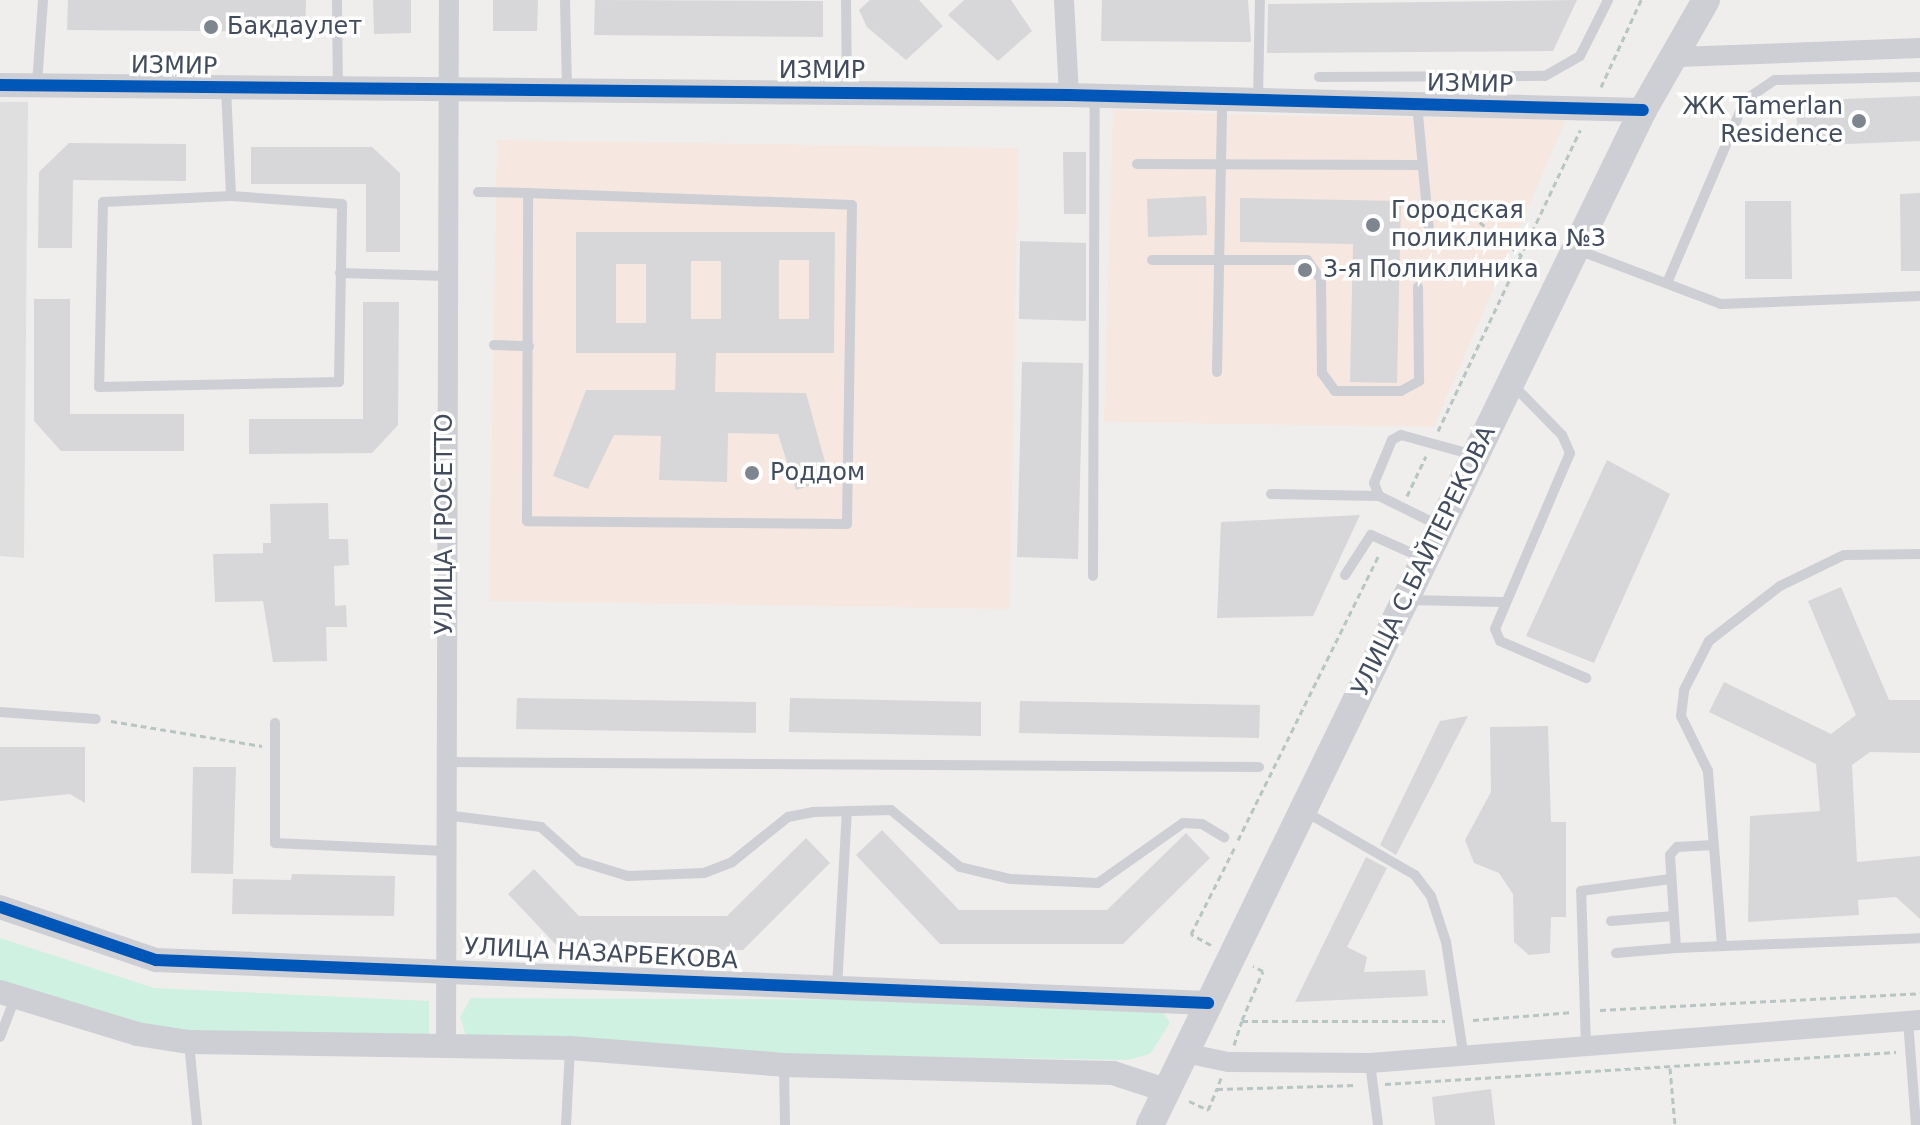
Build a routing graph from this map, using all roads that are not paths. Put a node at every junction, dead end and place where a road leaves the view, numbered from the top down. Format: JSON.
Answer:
{"nodes":[{"id":1,"x":43,"y":0,"type":"edge"},
{"id":2,"x":337,"y":0,"type":"edge"},
{"id":3,"x":449,"y":0,"type":"edge"},
{"id":4,"x":565,"y":0,"type":"edge"},
{"id":5,"x":846,"y":0,"type":"edge"},
{"id":6,"x":1064,"y":0,"type":"edge"},
{"id":7,"x":1260,"y":0,"type":"edge"},
{"id":8,"x":1608,"y":0,"type":"edge"},
{"id":9,"x":1706,"y":0,"type":"edge"},
{"id":10,"x":1713,"y":0,"type":"edge"},
{"id":11,"x":1920,"y":48,"type":"edge"},
{"id":12,"x":1677,"y":57,"type":"junction"},
{"id":13,"x":1319,"y":77,"type":"dead end"},
{"id":14,"x":1920,"y":77,"type":"edge"},
{"id":15,"x":0,"y":85,"type":"edge"},
{"id":16,"x":37,"y":86,"type":"junction"},
{"id":17,"x":226,"y":89,"type":"junction"},
{"id":18,"x":338,"y":90,"type":"junction"},
{"id":19,"x":449,"y":90,"type":"junction"},
{"id":20,"x":567,"y":91,"type":"junction"},
{"id":21,"x":847,"y":93,"type":"junction"},
{"id":22,"x":1069,"y":95,"type":"junction"},
{"id":23,"x":1095,"y":95,"type":"junction"},
{"id":24,"x":1222,"y":99,"type":"junction"},
{"id":25,"x":1258,"y":100,"type":"junction"},
{"id":26,"x":1417,"y":104,"type":"junction"},
{"id":27,"x":1643,"y":110,"type":"junction"},
{"id":28,"x":1137,"y":164,"type":"dead end"},
{"id":29,"x":1221,"y":164,"type":"junction"},
{"id":30,"x":1422,"y":165,"type":"junction"},
{"id":31,"x":478,"y":192,"type":"dead end"},
{"id":32,"x":528,"y":193,"type":"junction"},
{"id":33,"x":231,"y":196,"type":"junction"},
{"id":34,"x":1429,"y":230,"type":"dead end"},
{"id":35,"x":1577,"y":250,"type":"junction"},
{"id":36,"x":1152,"y":260,"type":"dead end"},
{"id":37,"x":1220,"y":260,"type":"junction"},
{"id":38,"x":340,"y":273,"type":"junction"},
{"id":39,"x":447,"y":276,"type":"junction"},
{"id":40,"x":1667,"y":283,"type":"junction"},
{"id":41,"x":1418,"y":287,"type":"dead end"},
{"id":42,"x":1920,"y":296,"type":"edge"},
{"id":43,"x":494,"y":345,"type":"dead end"},
{"id":44,"x":529,"y":346,"type":"junction"},
{"id":45,"x":1217,"y":372,"type":"dead end"},
{"id":46,"x":1511,"y":384,"type":"junction"},
{"id":47,"x":1476,"y":456,"type":"junction"},
{"id":48,"x":1271,"y":494,"type":"dead end"},
{"id":49,"x":1379,"y":496,"type":"junction"},
{"id":50,"x":1441,"y":527,"type":"junction"},
{"id":51,"x":1920,"y":554,"type":"edge"},
{"id":52,"x":1425,"y":559,"type":"junction"},
{"id":53,"x":1345,"y":575,"type":"dead end"},
{"id":54,"x":1093,"y":576,"type":"dead end"},
{"id":55,"x":1405,"y":600,"type":"junction"},
{"id":56,"x":1502,"y":602,"type":"junction"},
{"id":57,"x":1586,"y":678,"type":"dead end"},
{"id":58,"x":0,"y":712,"type":"edge"},
{"id":59,"x":96,"y":719,"type":"road end"},
{"id":60,"x":275,"y":723,"type":"dead end"},
{"id":61,"x":444,"y":762,"type":"junction"},
{"id":62,"x":1259,"y":767,"type":"dead end"},
{"id":63,"x":1302,"y":810,"type":"junction"},
{"id":64,"x":847,"y":811,"type":"junction"},
{"id":65,"x":443,"y":815,"type":"junction"},
{"id":66,"x":1224,"y":837,"type":"dead end"},
{"id":67,"x":1713,"y":845,"type":"junction"},
{"id":68,"x":445,"y":851,"type":"junction"},
{"id":69,"x":1670,"y":879,"type":"junction"},
{"id":70,"x":0,"y":907,"type":"edge"},
{"id":71,"x":1674,"y":916,"type":"junction"},
{"id":72,"x":1611,"y":921,"type":"dead end"},
{"id":73,"x":1920,"y":938,"type":"edge"},
{"id":74,"x":1722,"y":946,"type":"junction"},
{"id":75,"x":1676,"y":948,"type":"junction"},
{"id":76,"x":1616,"y":953,"type":"dead end"},
{"id":77,"x":448,"y":969,"type":"junction"},
{"id":78,"x":837,"y":988,"type":"junction"},
{"id":79,"x":8,"y":995,"type":"edge"},
{"id":80,"x":1208,"y":1003,"type":"junction"},
{"id":81,"x":1914,"y":1020,"type":"edge"},
{"id":82,"x":0,"y":1037,"type":"edge"},
{"id":83,"x":189,"y":1042,"type":"junction"},
{"id":84,"x":446,"y":1048,"type":"junction"},
{"id":85,"x":570,"y":1048,"type":"junction"},
{"id":86,"x":1586,"y":1048,"type":"junction"},
{"id":87,"x":1185,"y":1053,"type":"junction"},
{"id":88,"x":1464,"y":1058,"type":"junction"},
{"id":89,"x":1370,"y":1063,"type":"junction"},
{"id":90,"x":784,"y":1065,"type":"junction"},
{"id":91,"x":1168,"y":1091,"type":"junction"},
{"id":92,"x":197,"y":1125,"type":"edge"},
{"id":93,"x":566,"y":1125,"type":"edge"},
{"id":94,"x":785,"y":1125,"type":"edge"},
{"id":95,"x":1150,"y":1125,"type":"edge"},
{"id":96,"x":1378,"y":1125,"type":"edge"},
{"id":97,"x":1916,"y":1125,"type":"edge"}],
"edges":[{"from":1,"to":16,"type":"lane"},
{"from":2,"to":18,"type":"lane"},
{"from":3,"to":19,"type":"street","name":"УЛИЦА ГРОСЕТТО"},
{"from":4,"to":20,"type":"lane"},
{"from":5,"to":21,"type":"lane"},
{"from":6,"to":22,"type":"street"},
{"from":7,"to":25,"type":"lane"},
{"from":8,"to":13,"type":"lane"},
{"from":9,"to":10,"type":"lane"},
{"from":9,"to":12,"type":"main road","name":"УЛИЦА С.БАЙТЕРЕКОВА"},
{"from":11,"to":12,"type":"street"},
{"from":12,"to":27,"type":"main road","name":"УЛИЦА С.БАЙТЕРЕКОВА"},
{"from":14,"to":40,"type":"lane"},
{"from":15,"to":16,"type":"street","name":"ИЗМИР"},
{"from":16,"to":17,"type":"street","name":"ИЗМИР"},
{"from":17,"to":18,"type":"street","name":"ИЗМИР"},
{"from":17,"to":33,"type":"lane"},
{"from":18,"to":19,"type":"street","name":"ИЗМИР"},
{"from":19,"to":20,"type":"street","name":"ИЗМИР"},
{"from":19,"to":39,"type":"street","name":"УЛИЦА ГРОСЕТТО"},
{"from":20,"to":21,"type":"street","name":"ИЗМИР"},
{"from":21,"to":22,"type":"street","name":"ИЗМИР"},
{"from":22,"to":23,"type":"street","name":"ИЗМИР"},
{"from":23,"to":24,"type":"street","name":"ИЗМИР"},
{"from":23,"to":54,"type":"lane"},
{"from":24,"to":25,"type":"street","name":"ИЗМИР"},
{"from":24,"to":29,"type":"lane"},
{"from":25,"to":26,"type":"street","name":"ИЗМИР"},
{"from":26,"to":27,"type":"street","name":"ИЗМИР"},
{"from":26,"to":30,"type":"lane"},
{"from":27,"to":35,"type":"main road","name":"УЛИЦА С.БАЙТЕРЕКОВА"},
{"from":28,"to":29,"type":"lane"},
{"from":29,"to":30,"type":"lane"},
{"from":29,"to":37,"type":"lane"},
{"from":30,"to":34,"type":"lane"},
{"from":31,"to":32,"type":"lane"},
{"from":32,"to":44,"type":"lane"},
{"from":32,"to":44,"type":"lane"},
{"from":33,"to":38,"type":"lane"},
{"from":33,"to":38,"type":"lane"},
{"from":35,"to":40,"type":"lane"},
{"from":35,"to":46,"type":"main road","name":"УЛИЦА С.БАЙТЕРЕКОВА"},
{"from":36,"to":37,"type":"lane"},
{"from":37,"to":41,"type":"lane"},
{"from":37,"to":45,"type":"lane"},
{"from":38,"to":39,"type":"lane"},
{"from":39,"to":61,"type":"street","name":"УЛИЦА ГРОСЕТТО"},
{"from":40,"to":42,"type":"lane"},
{"from":43,"to":44,"type":"lane"},
{"from":46,"to":47,"type":"main road","name":"УЛИЦА С.БАЙТЕРЕКОВА"},
{"from":46,"to":56,"type":"lane"},
{"from":47,"to":49,"type":"lane"},
{"from":47,"to":50,"type":"main road","name":"УЛИЦА С.БАЙТЕРЕКОВА"},
{"from":48,"to":49,"type":"lane"},
{"from":49,"to":50,"type":"lane"},
{"from":50,"to":52,"type":"main road","name":"УЛИЦА С.БАЙТЕРЕКОВА"},
{"from":51,"to":67,"type":"lane"},
{"from":52,"to":53,"type":"lane"},
{"from":52,"to":55,"type":"main road","name":"УЛИЦА С.БАЙТЕРЕКОВА"},
{"from":55,"to":56,"type":"lane"},
{"from":55,"to":63,"type":"main road","name":"УЛИЦА С.БАЙТЕРЕКОВА"},
{"from":56,"to":57,"type":"lane"},
{"from":58,"to":59,"type":"lane"},
{"from":60,"to":68,"type":"lane"},
{"from":61,"to":62,"type":"lane"},
{"from":61,"to":65,"type":"street","name":"УЛИЦА ГРОСЕТТО"},
{"from":63,"to":80,"type":"main road","name":"УЛИЦА С.БАЙТЕРЕКОВА"},
{"from":63,"to":88,"type":"lane"},
{"from":64,"to":65,"type":"lane"},
{"from":64,"to":66,"type":"lane"},
{"from":64,"to":78,"type":"lane"},
{"from":65,"to":68,"type":"street","name":"УЛИЦА ГРОСЕТТО"},
{"from":67,"to":69,"type":"lane"},
{"from":67,"to":74,"type":"lane"},
{"from":68,"to":77,"type":"street","name":"УЛИЦА ГРОСЕТТО"},
{"from":69,"to":71,"type":"lane"},
{"from":69,"to":86,"type":"lane"},
{"from":70,"to":77,"type":"street","name":"УЛИЦА НАЗАРБЕКОВА"},
{"from":71,"to":72,"type":"lane"},
{"from":71,"to":75,"type":"lane"},
{"from":73,"to":74,"type":"lane"},
{"from":74,"to":75,"type":"lane"},
{"from":75,"to":76,"type":"lane"},
{"from":77,"to":78,"type":"street","name":"УЛИЦА НАЗАРБЕКОВА"},
{"from":77,"to":84,"type":"street","name":"УЛИЦА ГРОСЕТТО"},
{"from":78,"to":80,"type":"street","name":"УЛИЦА НАЗАРБЕКОВА"},
{"from":79,"to":82,"type":"lane"},
{"from":79,"to":83,"type":"street"},
{"from":80,"to":87,"type":"main road","name":"УЛИЦА С.БАЙТЕРЕКОВА"},
{"from":81,"to":86,"type":"street"},
{"from":81,"to":97,"type":"lane"},
{"from":83,"to":84,"type":"street"},
{"from":83,"to":92,"type":"lane"},
{"from":84,"to":85,"type":"street"},
{"from":85,"to":90,"type":"street"},
{"from":85,"to":93,"type":"lane"},
{"from":86,"to":88,"type":"street"},
{"from":87,"to":89,"type":"street"},
{"from":87,"to":91,"type":"main road","name":"УЛИЦА С.БАЙТЕРЕКОВА"},
{"from":88,"to":89,"type":"street"},
{"from":89,"to":96,"type":"lane"},
{"from":90,"to":91,"type":"street"},
{"from":90,"to":94,"type":"lane"},
{"from":91,"to":95,"type":"main road","name":"УЛИЦА С.БАЙТЕРЕКОВА"}]}
